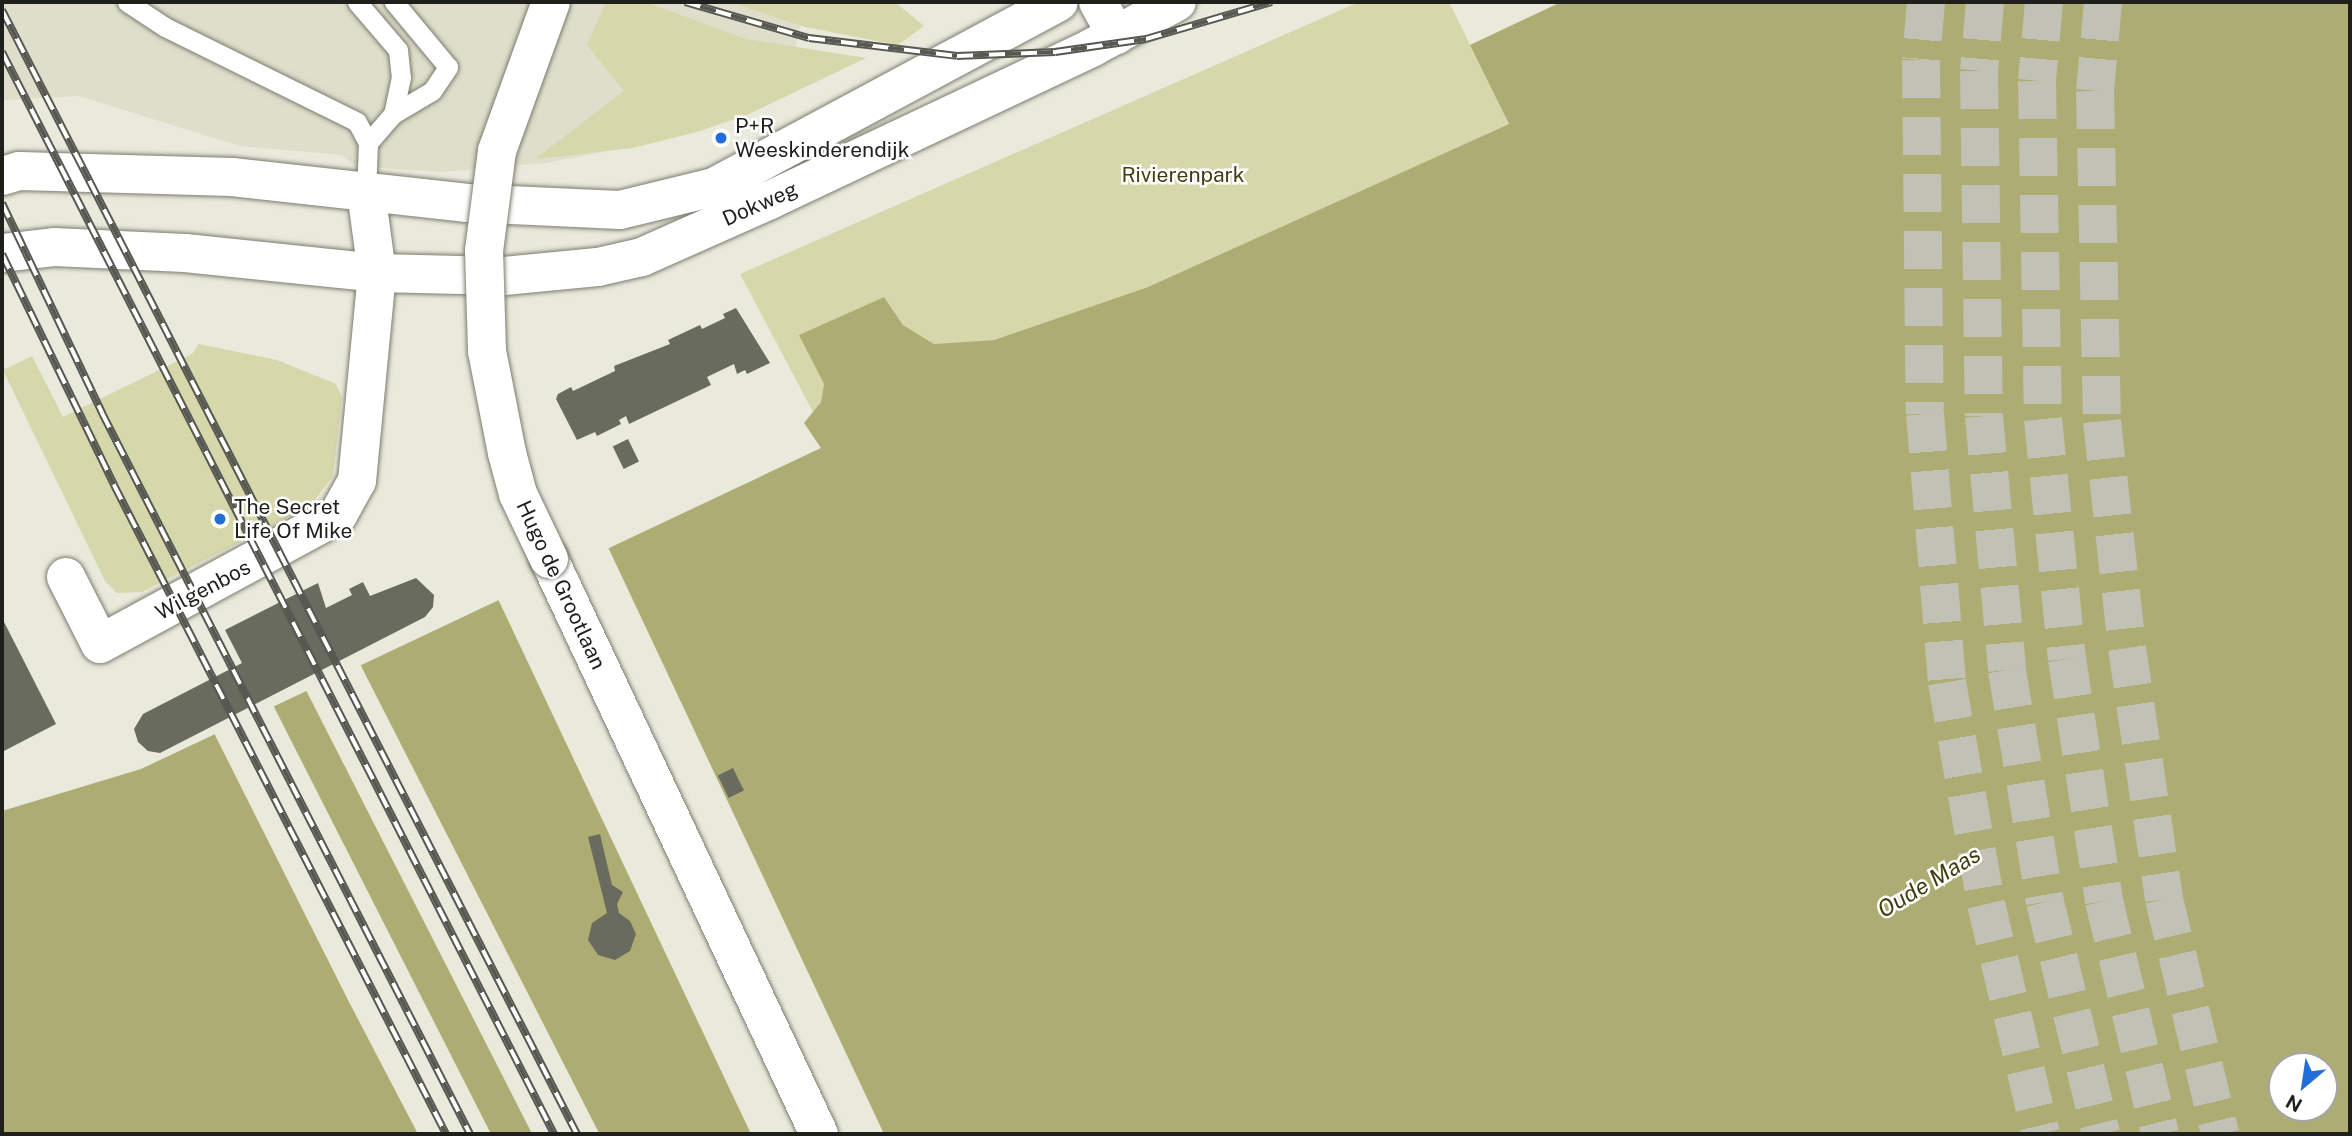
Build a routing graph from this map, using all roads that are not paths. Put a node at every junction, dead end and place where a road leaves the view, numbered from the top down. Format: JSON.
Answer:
{"nodes":[{"id":1,"x":127,"y":2,"type":"edge"},
{"id":2,"x":357,"y":2,"type":"edge"},
{"id":3,"x":394,"y":2,"type":"edge"},
{"id":4,"x":551,"y":2,"type":"edge"},
{"id":5,"x":1059,"y":2,"type":"edge"},
{"id":6,"x":1098,"y":2,"type":"edge"},
{"id":7,"x":1177,"y":2,"type":"edge"},
{"id":8,"x":1116,"y":35,"type":"junction"},
{"id":9,"x":393,"y":114,"type":"junction"},
{"id":10,"x":368,"y":142,"type":"junction"},
{"id":11,"x":2,"y":176,"type":"edge"},
{"id":12,"x":366,"y":192,"type":"junction"},
{"id":13,"x":2,"y":253,"type":"edge"},
{"id":14,"x":377,"y":273,"type":"junction"},
{"id":15,"x":66,"y":577,"type":"dead end"},
{"id":16,"x":818,"y":1134,"type":"edge"}],
"edges":[{"from":1,"to":10,"type":"lane"},
{"from":2,"to":9,"type":"lane"},
{"from":3,"to":9,"type":"lane"},
{"from":4,"to":16,"type":"main road","name":"Hugo de Grootlaan","bridge":true},
{"from":5,"to":12,"type":"main road","name":"Dokweg"},
{"from":6,"to":8,"type":"main road"},
{"from":7,"to":8,"type":"main road","name":"Dokweg"},
{"from":8,"to":14,"type":"main road","name":"Dokweg"},
{"from":9,"to":10,"type":"lane"},
{"from":10,"to":12,"type":"lane"},
{"from":11,"to":12,"type":"main road"},
{"from":12,"to":14,"type":"main road","name":"Wilgenbos"},
{"from":13,"to":14,"type":"main road"},
{"from":14,"to":15,"type":"main road","name":"Wilgenbos"}]}
